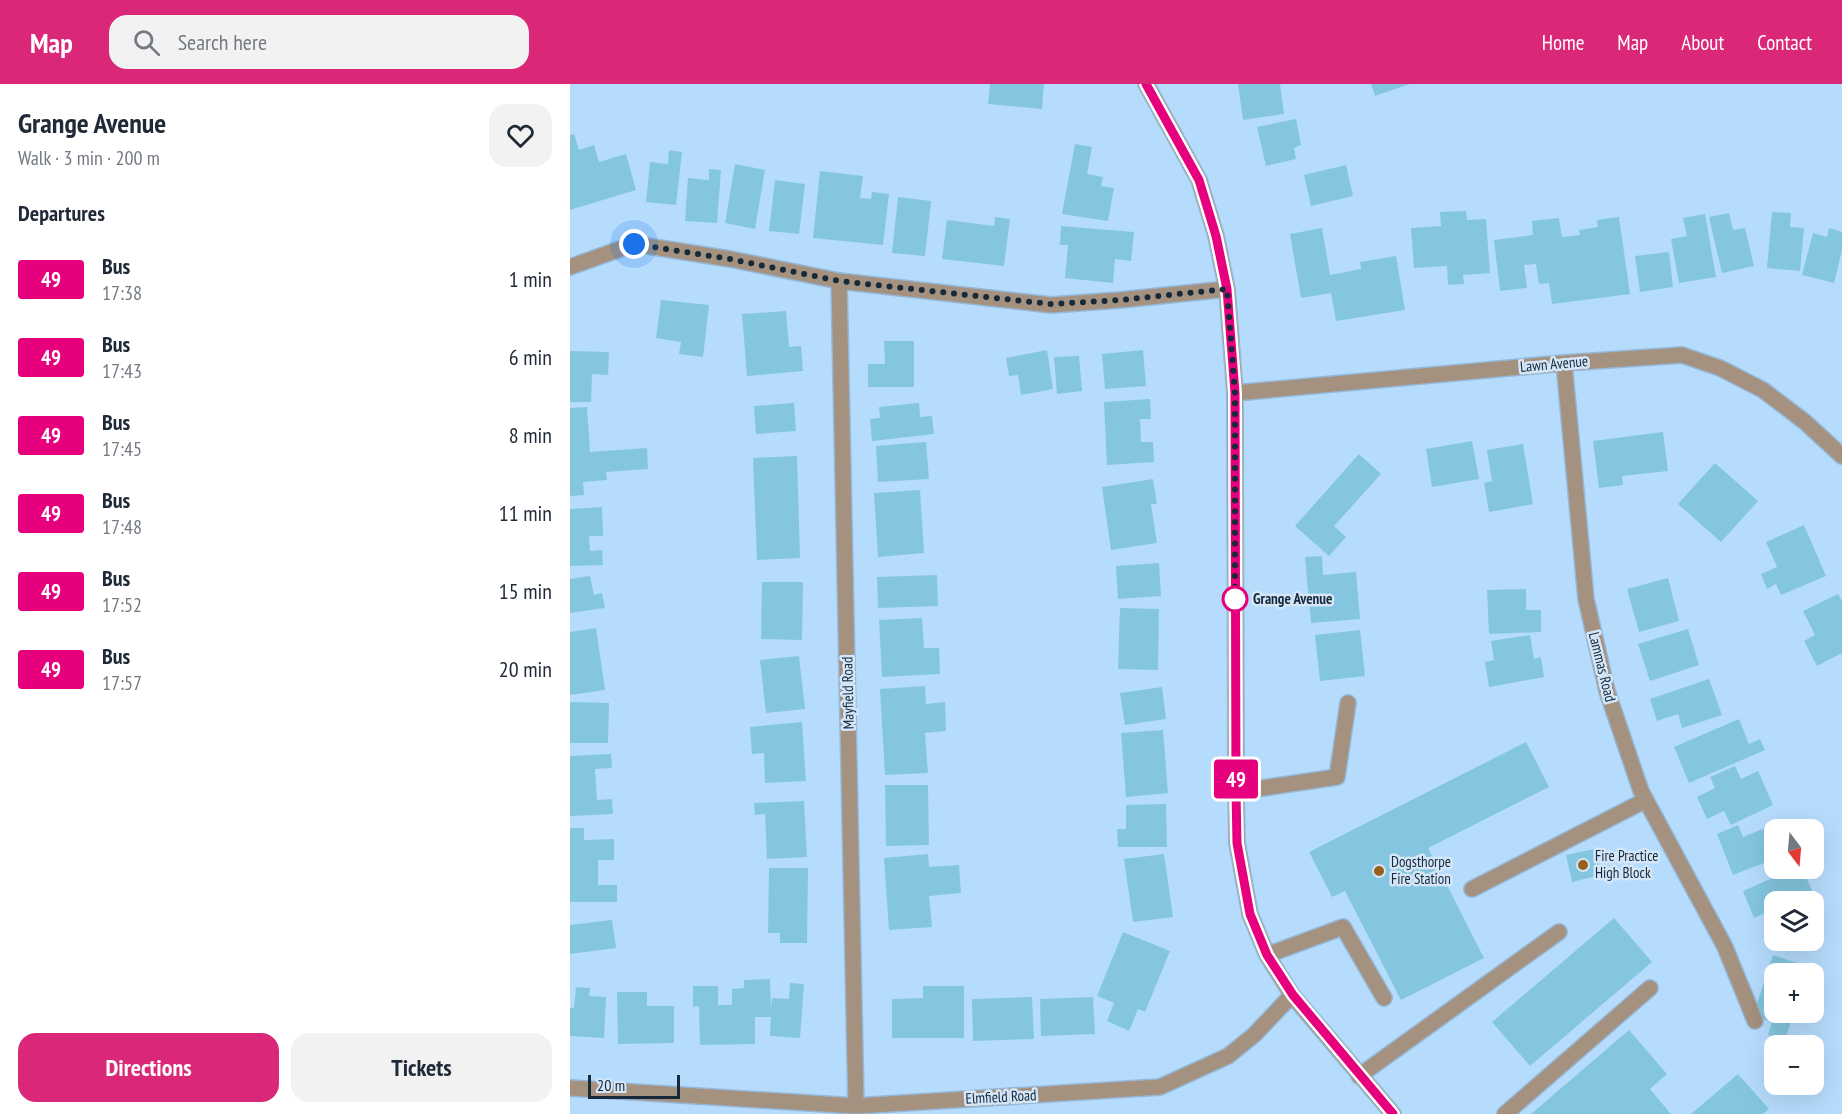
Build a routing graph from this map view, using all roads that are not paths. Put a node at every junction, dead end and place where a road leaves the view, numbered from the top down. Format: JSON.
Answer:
{"nodes":[{"id":1,"x":1146,"y":84,"type":"edge"},
{"id":2,"x":570,"y":267,"type":"edge"},
{"id":3,"x":839,"y":281,"type":"junction"},
{"id":4,"x":1227,"y":289,"type":"junction"},
{"id":5,"x":1563,"y":363,"type":"junction"},
{"id":6,"x":1235,"y":393,"type":"junction"},
{"id":7,"x":1842,"y":456,"type":"edge"},
{"id":8,"x":1347,"y":703,"type":"dead end"},
{"id":9,"x":1236,"y":792,"type":"junction"},
{"id":10,"x":1646,"y":800,"type":"junction"},
{"id":11,"x":1472,"y":889,"type":"dead end"},
{"id":12,"x":1559,"y":932,"type":"dead end"},
{"id":13,"x":1267,"y":955,"type":"junction"},
{"id":14,"x":1650,"y":988,"type":"dead end"},
{"id":15,"x":1293,"y":995,"type":"junction"},
{"id":16,"x":1384,"y":998,"type":"dead end"},
{"id":17,"x":1755,"y":1022,"type":"dead end"},
{"id":18,"x":1359,"y":1076,"type":"junction"},
{"id":19,"x":570,"y":1088,"type":"edge"},
{"id":20,"x":856,"y":1106,"type":"junction"},
{"id":21,"x":1393,"y":1114,"type":"edge"},
{"id":22,"x":1505,"y":1114,"type":"edge"}],
"edges":[{"from":1,"to":4,"type":"street"},
{"from":2,"to":3,"type":"street"},
{"from":3,"to":4,"type":"street"},
{"from":3,"to":20,"type":"street","name":"Mayfield Road"},
{"from":4,"to":6,"type":"street"},
{"from":5,"to":6,"type":"street","name":"Lawn Avenue"},
{"from":5,"to":7,"type":"street","name":"Lawn Avenue"},
{"from":5,"to":10,"type":"street","name":"Lammas Road"},
{"from":6,"to":9,"type":"street"},
{"from":8,"to":9,"type":"street"},
{"from":9,"to":13,"type":"street"},
{"from":10,"to":11,"type":"street"},
{"from":10,"to":17,"type":"street","name":"Lammas Road"},
{"from":12,"to":18,"type":"street"},
{"from":13,"to":15,"type":"street"},
{"from":13,"to":16,"type":"street"},
{"from":14,"to":22,"type":"street"},
{"from":15,"to":18,"type":"street"},
{"from":15,"to":20,"type":"street","name":"Elmfield Road"},
{"from":18,"to":21,"type":"street"},
{"from":19,"to":20,"type":"street","name":"Elmfield Road"}]}
